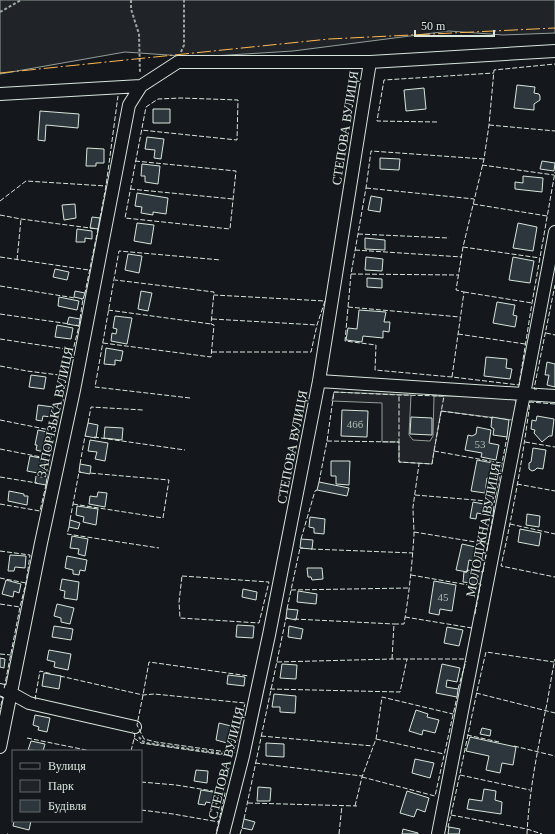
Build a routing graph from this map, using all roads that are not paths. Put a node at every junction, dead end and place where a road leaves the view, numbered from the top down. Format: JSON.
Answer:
{"nodes":[{"id":1,"x":555,"y":51,"type":"edge"},
{"id":2,"x":370,"y":62,"type":"junction"},
{"id":3,"x":141,"y":86,"type":"junction"},
{"id":4,"x":0,"y":94,"type":"edge"},
{"id":5,"x":555,"y":232,"type":"edge"},
{"id":6,"x":319,"y":381,"type":"junction"},
{"id":7,"x":524,"y":394,"type":"junction"},
{"id":8,"x":555,"y":396,"type":"edge"},
{"id":9,"x":5,"y":692,"type":"edge"},
{"id":10,"x":135,"y":727,"type":"road end"},
{"id":11,"x":0,"y":747,"type":"edge"},
{"id":12,"x":223,"y":834,"type":"edge"},
{"id":13,"x":438,"y":834,"type":"edge"}],
"edges":[{"from":1,"to":2,"type":"street"},
{"from":2,"to":3,"type":"street"},
{"from":2,"to":6,"type":"street","name":"СТЕПОВА ВУЛИЦЯ"},
{"from":3,"to":4,"type":"street"},
{"from":3,"to":9,"type":"street","name":"ЗАПОРІЗЬКА ВУЛИЦЯ"},
{"from":5,"to":7,"type":"street","name":"МОЛОДІЖНА ВУЛИЦЯ"},
{"from":6,"to":7,"type":"street"},
{"from":6,"to":12,"type":"street","name":"СТЕПОВА ВУЛИЦЯ"},
{"from":7,"to":8,"type":"street"},
{"from":7,"to":13,"type":"street","name":"МОЛОДІЖНА ВУЛИЦЯ"},
{"from":9,"to":10,"type":"street"},
{"from":9,"to":11,"type":"street","name":"ЗАПОРІЗЬКА ВУЛИЦЯ"}]}
